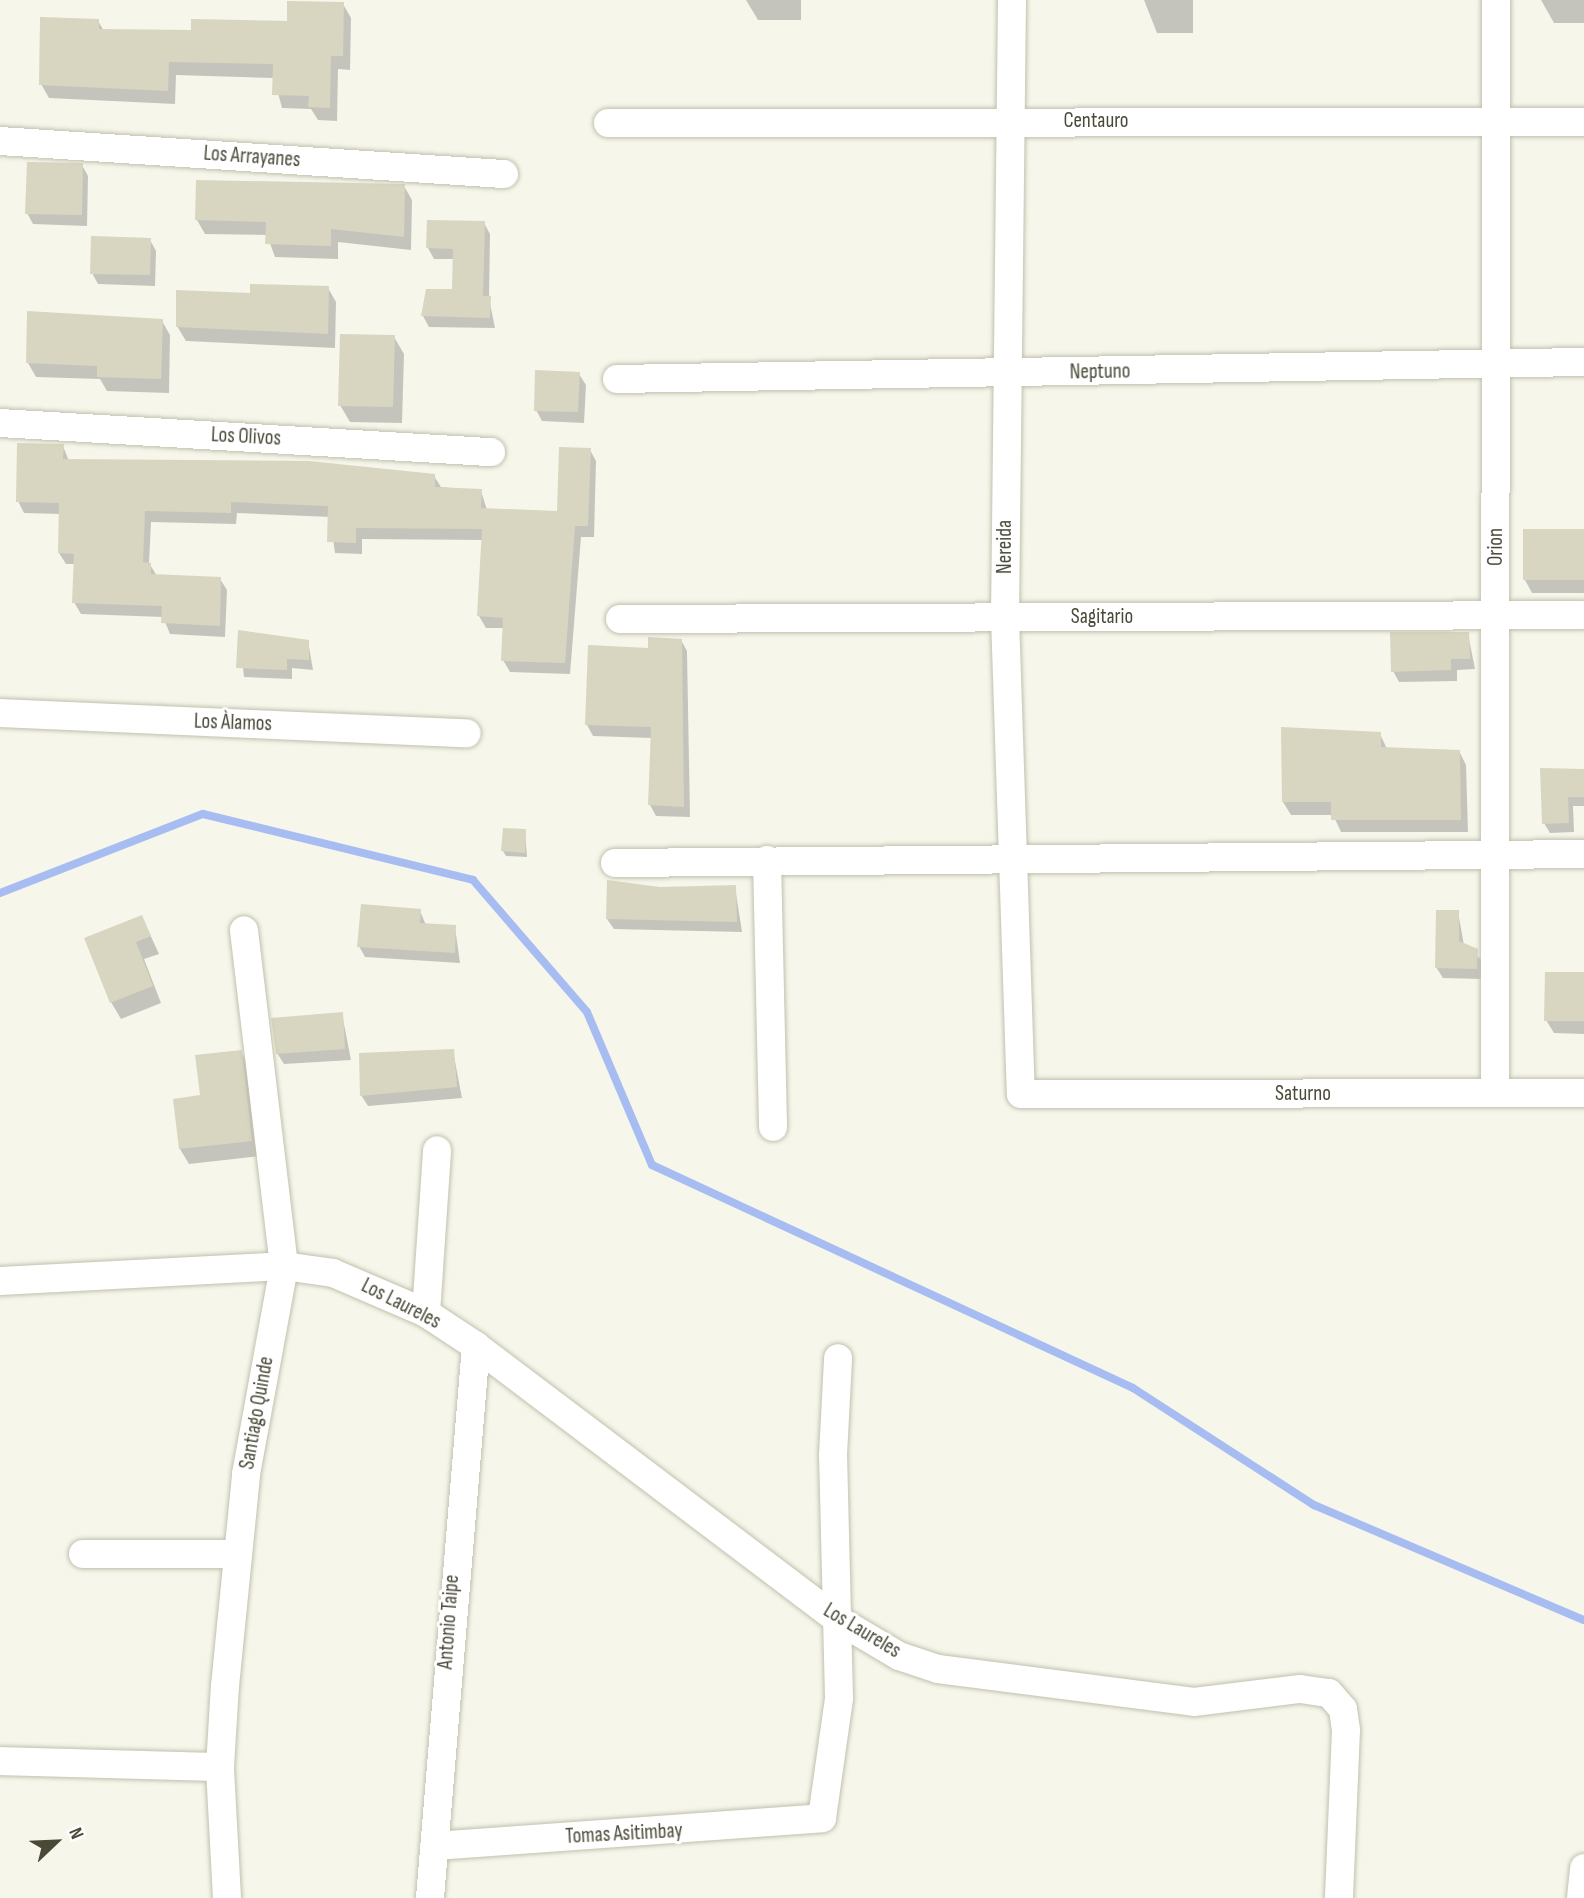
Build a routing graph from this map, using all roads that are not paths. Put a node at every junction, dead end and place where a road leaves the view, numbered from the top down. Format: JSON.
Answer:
{"nodes":[{"id":1,"x":1012,"y":0,"type":"edge"},
{"id":2,"x":1496,"y":0,"type":"edge"},
{"id":3,"x":1011,"y":121,"type":"junction"},
{"id":4,"x":1496,"y":122,"type":"junction"},
{"id":5,"x":1584,"y":122,"type":"edge"},
{"id":6,"x":608,"y":123,"type":"dead end"},
{"id":7,"x":0,"y":141,"type":"edge"},
{"id":8,"x":505,"y":174,"type":"dead end"},
{"id":9,"x":1496,"y":361,"type":"junction"},
{"id":10,"x":1584,"y":362,"type":"edge"},
{"id":11,"x":1006,"y":374,"type":"junction"},
{"id":12,"x":617,"y":379,"type":"dead end"},
{"id":13,"x":0,"y":423,"type":"edge"},
{"id":14,"x":491,"y":452,"type":"dead end"},
{"id":15,"x":1584,"y":615,"type":"edge"},
{"id":16,"x":1005,"y":617,"type":"junction"},
{"id":17,"x":1497,"y":618,"type":"junction"},
{"id":18,"x":620,"y":619,"type":"dead end"},
{"id":19,"x":0,"y":713,"type":"edge"},
{"id":20,"x":467,"y":733,"type":"dead end"},
{"id":21,"x":1584,"y":854,"type":"edge"},
{"id":22,"x":1011,"y":858,"type":"junction"},
{"id":23,"x":1496,"y":858,"type":"junction"},
{"id":24,"x":767,"y":860,"type":"junction"},
{"id":25,"x":615,"y":863,"type":"dead end"},
{"id":26,"x":244,"y":930,"type":"dead end"},
{"id":27,"x":1495,"y":1093,"type":"junction"},
{"id":28,"x":1584,"y":1093,"type":"edge"},
{"id":29,"x":1021,"y":1094,"type":"joint"},
{"id":30,"x":773,"y":1127,"type":"dead end"},
{"id":31,"x":437,"y":1150,"type":"dead end"},
{"id":32,"x":284,"y":1266,"type":"junction"},
{"id":33,"x":0,"y":1281,"type":"edge"},
{"id":34,"x":426,"y":1313,"type":"junction"},
{"id":35,"x":476,"y":1346,"type":"junction"},
{"id":36,"x":838,"y":1358,"type":"dead end"},
{"id":37,"x":83,"y":1554,"type":"dead end"},
{"id":38,"x":238,"y":1554,"type":"junction"},
{"id":39,"x":840,"y":1621,"type":"junction"},
{"id":40,"x":0,"y":1761,"type":"edge"},
{"id":41,"x":220,"y":1767,"type":"junction"},
{"id":42,"x":435,"y":1846,"type":"junction"},
{"id":43,"x":1584,"y":1868,"type":"edge"},
{"id":44,"x":227,"y":1898,"type":"edge"},
{"id":45,"x":430,"y":1898,"type":"edge"},
{"id":46,"x":1339,"y":1898,"type":"edge"},
{"id":47,"x":1581,"y":1898,"type":"edge"}],
"edges":[{"from":1,"to":3,"type":"street","name":"Nereida"},
{"from":2,"to":4,"type":"street","name":"Orion"},
{"from":3,"to":4,"type":"street","name":"Centauro"},
{"from":3,"to":6,"type":"street","name":"Centauro"},
{"from":3,"to":11,"type":"street","name":"Nereida"},
{"from":4,"to":5,"type":"street","name":"Centauro"},
{"from":4,"to":9,"type":"street","name":"Orion"},
{"from":7,"to":8,"type":"street","name":"Los Arrayanes"},
{"from":9,"to":10,"type":"street","name":"Neptuno"},
{"from":9,"to":11,"type":"street","name":"Neptuno"},
{"from":9,"to":17,"type":"street","name":"Orion"},
{"from":11,"to":12,"type":"street","name":"Neptuno"},
{"from":11,"to":16,"type":"street","name":"Nereida"},
{"from":13,"to":14,"type":"street","name":"Los Olivos"},
{"from":15,"to":17,"type":"street","name":"Sagitario"},
{"from":16,"to":17,"type":"street","name":"Sagitario"},
{"from":16,"to":18,"type":"street","name":"Sagitario"},
{"from":16,"to":22,"type":"street","name":"Nereida"},
{"from":17,"to":23,"type":"street","name":"Orion"},
{"from":19,"to":20,"type":"street","name":"Los Àlamos"},
{"from":21,"to":23,"type":"street"},
{"from":22,"to":23,"type":"street"},
{"from":22,"to":24,"type":"street"},
{"from":22,"to":29,"type":"street","name":"Nereida"},
{"from":23,"to":27,"type":"street","name":"Orion"},
{"from":24,"to":25,"type":"street"},
{"from":24,"to":30,"type":"street"},
{"from":26,"to":32,"type":"street","name":"Santiago Quinde"},
{"from":27,"to":28,"type":"street","name":"Saturno"},
{"from":27,"to":29,"type":"street","name":"Saturno"},
{"from":31,"to":34,"type":"street"},
{"from":32,"to":33,"type":"street","name":"Los Laureles"},
{"from":32,"to":34,"type":"street","name":"Los Laureles"},
{"from":32,"to":38,"type":"street","name":"Santiago Quinde"},
{"from":34,"to":35,"type":"street","name":"Los Laureles"},
{"from":35,"to":39,"type":"street","name":"Los Laureles"},
{"from":35,"to":42,"type":"street","name":"Antonio Taipe"},
{"from":36,"to":39,"type":"street"},
{"from":37,"to":38,"type":"street"},
{"from":38,"to":41,"type":"street","name":"Santiago Quinde"},
{"from":39,"to":42,"type":"street","name":"Tomas Asitimbay"},
{"from":39,"to":46,"type":"street","name":"Los Laureles"},
{"from":40,"to":41,"type":"street"},
{"from":41,"to":44,"type":"street","name":"Santiago Quinde"},
{"from":42,"to":45,"type":"street","name":"Antonio Taipe"},
{"from":43,"to":47,"type":"street"}]}
